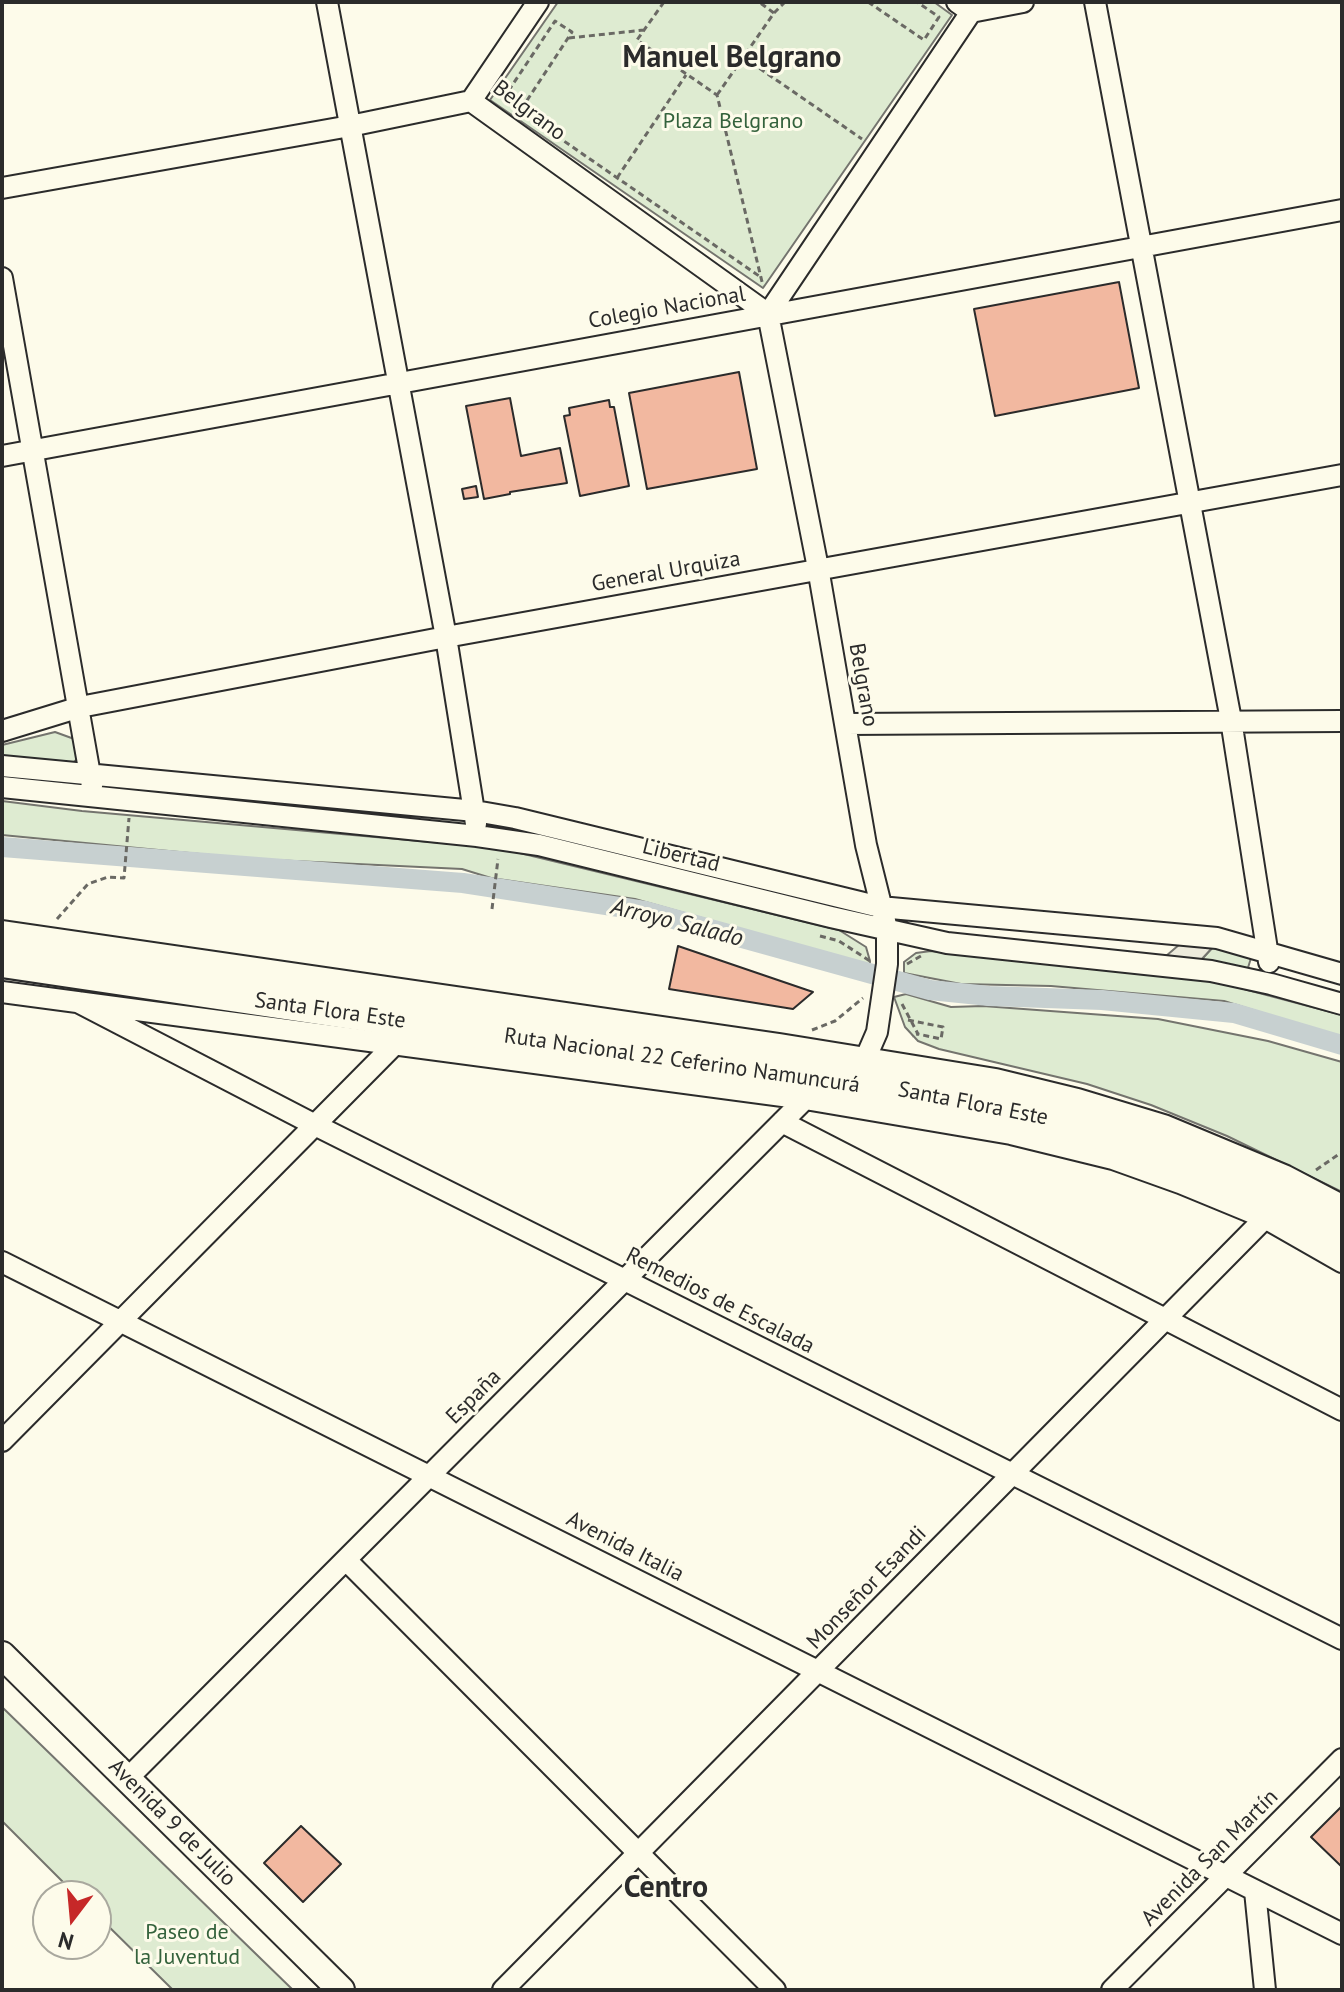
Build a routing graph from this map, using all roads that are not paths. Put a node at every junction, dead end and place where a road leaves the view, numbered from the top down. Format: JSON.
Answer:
{"nodes":[{"id":1,"x":327,"y":2,"type":"edge"},
{"id":2,"x":538,"y":2,"type":"edge"},
{"id":3,"x":1023,"y":2,"type":"edge"},
{"id":4,"x":1095,"y":2,"type":"edge"},
{"id":5,"x":964,"y":7,"type":"edge"},
{"id":6,"x":471,"y":101,"type":"junction"},
{"id":7,"x":350,"y":126,"type":"junction"},
{"id":8,"x":2,"y":188,"type":"edge"},
{"id":9,"x":1342,"y":210,"type":"edge"},
{"id":10,"x":1142,"y":248,"type":"junction"},
{"id":11,"x":2,"y":278,"type":"edge"},
{"id":12,"x":768,"y":314,"type":"junction"},
{"id":13,"x":398,"y":382,"type":"junction"},
{"id":14,"x":32,"y":451,"type":"junction"},
{"id":15,"x":2,"y":456,"type":"edge"},
{"id":16,"x":1342,"y":475,"type":"edge"},
{"id":17,"x":1189,"y":504,"type":"junction"},
{"id":18,"x":818,"y":568,"type":"junction"},
{"id":19,"x":446,"y":637,"type":"junction"},
{"id":20,"x":80,"y":707,"type":"junction"},
{"id":21,"x":1231,"y":720,"type":"junction"},
{"id":22,"x":1342,"y":721,"type":"edge"},
{"id":23,"x":845,"y":724,"type":"junction"},
{"id":24,"x":2,"y":731,"type":"edge"},
{"id":25,"x":2,"y":766,"type":"edge"},
{"id":26,"x":90,"y":775,"type":"junction"},
{"id":27,"x":2,"y":787,"type":"edge"},
{"id":28,"x":94,"y":796,"type":"junction"},
{"id":29,"x":475,"y":811,"type":"junction"},
{"id":30,"x":477,"y":836,"type":"junction"},
{"id":31,"x":880,"y":907,"type":"junction"},
{"id":32,"x":887,"y":929,"type":"junction"},
{"id":33,"x":2,"y":936,"type":"edge"},
{"id":34,"x":1269,"y":951,"type":"junction"},
{"id":35,"x":2,"y":962,"type":"edge"},
{"id":36,"x":1342,"y":974,"type":"edge"},
{"id":37,"x":1271,"y":984,"type":"junction"},
{"id":38,"x":3,"y":994,"type":"edge"},
{"id":39,"x":78,"y":1002,"type":"junction"},
{"id":40,"x":1342,"y":1004,"type":"edge"},
{"id":41,"x":395,"y":1044,"type":"junction"},
{"id":42,"x":864,"y":1062,"type":"junction"},
{"id":43,"x":832,"y":1084,"type":"junction"},
{"id":44,"x":805,"y":1099,"type":"junction"},
{"id":45,"x":782,"y":1122,"type":"junction"},
{"id":46,"x":315,"y":1125,"type":"junction"},
{"id":47,"x":1342,"y":1211,"type":"edge"},
{"id":48,"x":1265,"y":1218,"type":"junction"},
{"id":49,"x":1342,"y":1236,"type":"edge"},
{"id":50,"x":2,"y":1262,"type":"edge"},
{"id":51,"x":1342,"y":1262,"type":"edge"},
{"id":52,"x":624,"y":1280,"type":"junction"},
{"id":53,"x":1165,"y":1319,"type":"junction"},
{"id":54,"x":121,"y":1321,"type":"junction"},
{"id":55,"x":1342,"y":1410,"type":"edge"},
{"id":56,"x":2,"y":1441,"type":"edge"},
{"id":57,"x":1012,"y":1474,"type":"junction"},
{"id":58,"x":430,"y":1476,"type":"junction"},
{"id":59,"x":346,"y":1560,"type":"junction"},
{"id":60,"x":1342,"y":1639,"type":"edge"},
{"id":61,"x":2,"y":1655,"type":"edge"},
{"id":62,"x":819,"y":1671,"type":"junction"},
{"id":63,"x":1342,"y":1759,"type":"edge"},
{"id":64,"x":127,"y":1779,"type":"junction"},
{"id":65,"x":639,"y":1853,"type":"junction"},
{"id":66,"x":1226,"y":1876,"type":"junction"},
{"id":67,"x":1255,"y":1891,"type":"junction"},
{"id":68,"x":1342,"y":1934,"type":"edge"},
{"id":69,"x":341,"y":1990,"type":"edge"},
{"id":70,"x":503,"y":1990,"type":"edge"},
{"id":71,"x":775,"y":1990,"type":"edge"},
{"id":72,"x":1112,"y":1990,"type":"edge"},
{"id":73,"x":1265,"y":1990,"type":"edge"}],
"edges":[{"from":1,"to":7,"type":"street"},
{"from":2,"to":6,"type":"street","name":"Belgrano"},
{"from":3,"to":5,"type":"street"},
{"from":4,"to":10,"type":"street"},
{"from":5,"to":12,"type":"street"},
{"from":6,"to":7,"type":"street"},
{"from":6,"to":12,"type":"street","name":"Belgrano"},
{"from":7,"to":8,"type":"street"},
{"from":7,"to":13,"type":"street"},
{"from":9,"to":10,"type":"street","name":"Colegio Nacional"},
{"from":10,"to":12,"type":"street","name":"Colegio Nacional"},
{"from":10,"to":17,"type":"street"},
{"from":11,"to":14,"type":"street"},
{"from":12,"to":13,"type":"street","name":"Colegio Nacional"},
{"from":12,"to":18,"type":"street","name":"Belgrano"},
{"from":13,"to":14,"type":"street","name":"Colegio Nacional"},
{"from":13,"to":19,"type":"street"},
{"from":14,"to":15,"type":"street","name":"Colegio Nacional"},
{"from":14,"to":20,"type":"street"},
{"from":16,"to":17,"type":"street","name":"General Urquiza"},
{"from":17,"to":18,"type":"street","name":"General Urquiza"},
{"from":17,"to":21,"type":"street"},
{"from":18,"to":19,"type":"street","name":"General Urquiza"},
{"from":18,"to":23,"type":"street","name":"Belgrano"},
{"from":19,"to":20,"type":"street","name":"General Urquiza"},
{"from":19,"to":29,"type":"street"},
{"from":20,"to":24,"type":"street","name":"General Urquiza"},
{"from":20,"to":26,"type":"street"},
{"from":21,"to":22,"type":"street"},
{"from":21,"to":23,"type":"street"},
{"from":21,"to":34,"type":"street"},
{"from":23,"to":31,"type":"street","name":"Belgrano"},
{"from":25,"to":26,"type":"street","name":"Libertad"},
{"from":26,"to":28,"type":"street"},
{"from":26,"to":29,"type":"street","name":"Libertad"},
{"from":27,"to":28,"type":"street","name":"Libertad"},
{"from":28,"to":30,"type":"street","name":"Libertad"},
{"from":29,"to":30,"type":"street"},
{"from":29,"to":31,"type":"street","name":"Libertad"},
{"from":30,"to":32,"type":"street","name":"Libertad"},
{"from":31,"to":32,"type":"street","name":"Belgrano"},
{"from":31,"to":34,"type":"street","name":"Libertad"},
{"from":32,"to":37,"type":"street","name":"Libertad"},
{"from":32,"to":42,"type":"street","name":"Belgrano"},
{"from":33,"to":42,"type":"highway","name":"Ruta Nacional 22 Ceferino Namuncurá"},
{"from":34,"to":36,"type":"street","name":"Libertad"},
{"from":34,"to":37,"type":"street"},
{"from":35,"to":43,"type":"highway","name":"Ruta Nacional 22 Ceferino Namuncurá"},
{"from":37,"to":40,"type":"street","name":"Libertad"},
{"from":38,"to":39,"type":"street","name":"Santa Flora Este"},
{"from":39,"to":41,"type":"street","name":"Santa Flora Este"},
{"from":39,"to":46,"type":"street","name":"Remedios de Escalada"},
{"from":41,"to":44,"type":"street","name":"Santa Flora Este"},
{"from":41,"to":46,"type":"street"},
{"from":42,"to":43,"type":"street","name":"España"},
{"from":42,"to":47,"type":"highway","name":"Ruta Nacional 22 Ceferino Namuncurá"},
{"from":43,"to":44,"type":"street","name":"España"},
{"from":43,"to":49,"type":"highway","name":"Ruta Nacional 22 Ceferino Namuncurá"},
{"from":44,"to":45,"type":"street","name":"España"},
{"from":44,"to":48,"type":"street","name":"Santa Flora Este"},
{"from":45,"to":52,"type":"street","name":"España"},
{"from":45,"to":53,"type":"street"},
{"from":46,"to":52,"type":"street","name":"Remedios de Escalada"},
{"from":46,"to":54,"type":"street"},
{"from":48,"to":51,"type":"street","name":"Santa Flora Este"},
{"from":48,"to":53,"type":"street","name":"Monseñor Esandi"},
{"from":50,"to":54,"type":"street","name":"Avenida Italia"},
{"from":52,"to":57,"type":"street","name":"Remedios de Escalada"},
{"from":52,"to":58,"type":"street","name":"España"},
{"from":53,"to":55,"type":"street"},
{"from":53,"to":57,"type":"street","name":"Monseñor Esandi"},
{"from":54,"to":56,"type":"street"},
{"from":54,"to":58,"type":"street","name":"Avenida Italia"},
{"from":57,"to":60,"type":"street","name":"Remedios de Escalada"},
{"from":57,"to":62,"type":"street","name":"Monseñor Esandi"},
{"from":58,"to":59,"type":"street","name":"España"},
{"from":58,"to":62,"type":"street","name":"Avenida Italia"},
{"from":59,"to":64,"type":"street","name":"España"},
{"from":59,"to":65,"type":"street"},
{"from":61,"to":64,"type":"main road","name":"Avenida 9 de Julio"},
{"from":62,"to":65,"type":"street","name":"Monseñor Esandi"},
{"from":62,"to":66,"type":"street","name":"Avenida Italia"},
{"from":63,"to":66,"type":"street","name":"Avenida San Martín"},
{"from":64,"to":69,"type":"main road","name":"Avenida 9 de Julio"},
{"from":65,"to":70,"type":"street","name":"Monseñor Esandi"},
{"from":65,"to":71,"type":"street"},
{"from":66,"to":67,"type":"street","name":"Avenida Italia"},
{"from":66,"to":72,"type":"street","name":"Avenida San Martín"},
{"from":67,"to":68,"type":"street","name":"Avenida Italia"},
{"from":67,"to":73,"type":"street"}]}
